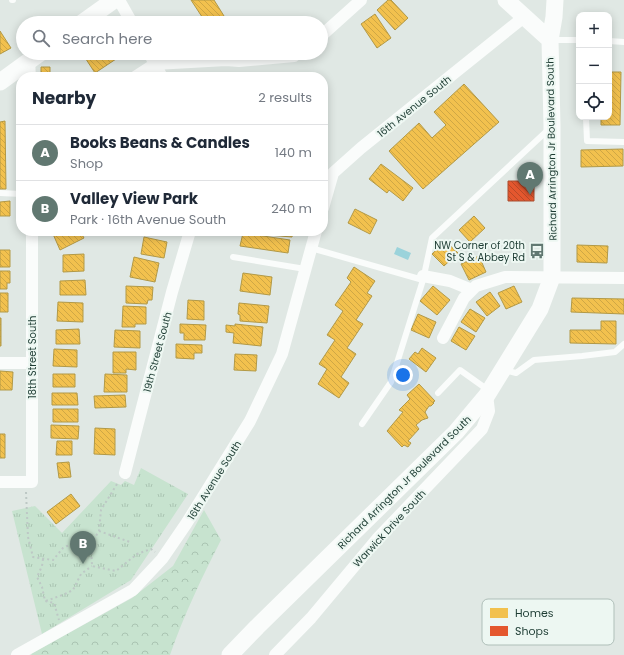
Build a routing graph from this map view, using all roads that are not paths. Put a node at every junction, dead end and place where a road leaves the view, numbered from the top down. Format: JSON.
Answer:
{"nodes":[{"id":1,"x":114,"y":0,"type":"edge"},
{"id":2,"x":119,"y":0,"type":"edge"},
{"id":3,"x":361,"y":0,"type":"edge"},
{"id":4,"x":506,"y":0,"type":"edge"},
{"id":5,"x":555,"y":0,"type":"edge"},
{"id":6,"x":92,"y":16,"type":"edge"},
{"id":7,"x":128,"y":16,"type":"edge"},
{"id":8,"x":524,"y":17,"type":"junction"},
{"id":9,"x":328,"y":30,"type":"edge"},
{"id":10,"x":550,"y":40,"type":"junction"},
{"id":11,"x":576,"y":40,"type":"edge"},
{"id":12,"x":612,"y":41,"type":"edge"},
{"id":13,"x":624,"y":42,"type":"edge"},
{"id":14,"x":150,"y":60,"type":"edge"},
{"id":15,"x":153,"y":60,"type":"edge"},
{"id":16,"x":226,"y":60,"type":"edge"},
{"id":17,"x":250,"y":60,"type":"edge"},
{"id":18,"x":33,"y":64,"type":"edge"},
{"id":19,"x":18,"y":72,"type":"edge"},
{"id":20,"x":139,"y":72,"type":"edge"},
{"id":21,"x":159,"y":72,"type":"edge"},
{"id":22,"x":16,"y":73,"type":"edge"},
{"id":23,"x":0,"y":82,"type":"edge"},
{"id":24,"x":586,"y":120,"type":"edge"},
{"id":25,"x":552,"y":126,"type":"junction"},
{"id":26,"x":624,"y":142,"type":"edge"},
{"id":27,"x":328,"y":172,"type":"edge"},
{"id":28,"x":0,"y":193,"type":"edge"},
{"id":29,"x":16,"y":194,"type":"edge"},
{"id":30,"x":32,"y":236,"type":"edge"},
{"id":31,"x":189,"y":236,"type":"edge"},
{"id":32,"x":315,"y":236,"type":"edge"},
{"id":33,"x":311,"y":248,"type":"junction"},
{"id":34,"x":233,"y":257,"type":"dead end"},
{"id":35,"x":305,"y":269,"type":"junction"},
{"id":36,"x":552,"y":277,"type":"junction"},
{"id":37,"x":423,"y":278,"type":"junction"},
{"id":38,"x":624,"y":278,"type":"edge"},
{"id":39,"x":472,"y":290,"type":"junction"},
{"id":40,"x":444,"y":338,"type":"dead end"},
{"id":41,"x":624,"y":344,"type":"edge"},
{"id":42,"x":0,"y":363,"type":"edge"},
{"id":43,"x":32,"y":363,"type":"junction"},
{"id":44,"x":503,"y":369,"type":"junction"},
{"id":45,"x":438,"y":393,"type":"dead end"},
{"id":46,"x":488,"y":393,"type":"junction"},
{"id":47,"x":362,"y":424,"type":"dead end"},
{"id":48,"x":125,"y":473,"type":"dead end"},
{"id":49,"x":0,"y":482,"type":"edge"},
{"id":50,"x":16,"y":655,"type":"edge"},
{"id":51,"x":230,"y":655,"type":"edge"},
{"id":52,"x":274,"y":655,"type":"edge"}],
"edges":[{"from":1,"to":6,"type":"street"},
{"from":2,"to":7,"type":"street"},
{"from":3,"to":9,"type":"street"},
{"from":4,"to":8,"type":"street"},
{"from":5,"to":10,"type":"street","name":"Richard Arrington Jr Boulevard South"},
{"from":8,"to":10,"type":"street"},
{"from":8,"to":27,"type":"street","name":"16th Avenue South"},
{"from":10,"to":11,"type":"lane"},
{"from":10,"to":25,"type":"street","name":"Richard Arrington Jr Boulevard South"},
{"from":12,"to":13,"type":"lane"},
{"from":14,"to":20,"type":"street"},
{"from":15,"to":21,"type":"street"},
{"from":16,"to":17,"type":"street"},
{"from":18,"to":19,"type":"street"},
{"from":22,"to":23,"type":"street"},
{"from":24,"to":26,"type":"lane"},
{"from":25,"to":36,"type":"street","name":"Richard Arrington Jr Boulevard South"},
{"from":25,"to":37,"type":"lane"},
{"from":28,"to":29,"type":"lane"},
{"from":30,"to":43,"type":"street","name":"18th Street South"},
{"from":31,"to":48,"type":"street","name":"19th Street South"},
{"from":32,"to":33,"type":"street","name":"16th Avenue South"},
{"from":33,"to":35,"type":"street","name":"16th Avenue South"},
{"from":33,"to":37,"type":"lane"},
{"from":34,"to":35,"type":"lane"},
{"from":35,"to":50,"type":"street","name":"16th Avenue South"},
{"from":36,"to":38,"type":"street"},
{"from":36,"to":39,"type":"street"},
{"from":36,"to":44,"type":"street","name":"Richard Arrington Jr Boulevard South"},
{"from":37,"to":39,"type":"street"},
{"from":37,"to":47,"type":"lane"},
{"from":39,"to":40,"type":"street"},
{"from":41,"to":44,"type":"lane"},
{"from":42,"to":43,"type":"street"},
{"from":43,"to":49,"type":"street","name":"18th Street South"},
{"from":44,"to":46,"type":"street","name":"Richard Arrington Jr Boulevard South"},
{"from":45,"to":46,"type":"lane"},
{"from":46,"to":51,"type":"street","name":"Richard Arrington Jr Boulevard South"},
{"from":46,"to":52,"type":"street","name":"Warwick Drive South"}]}
